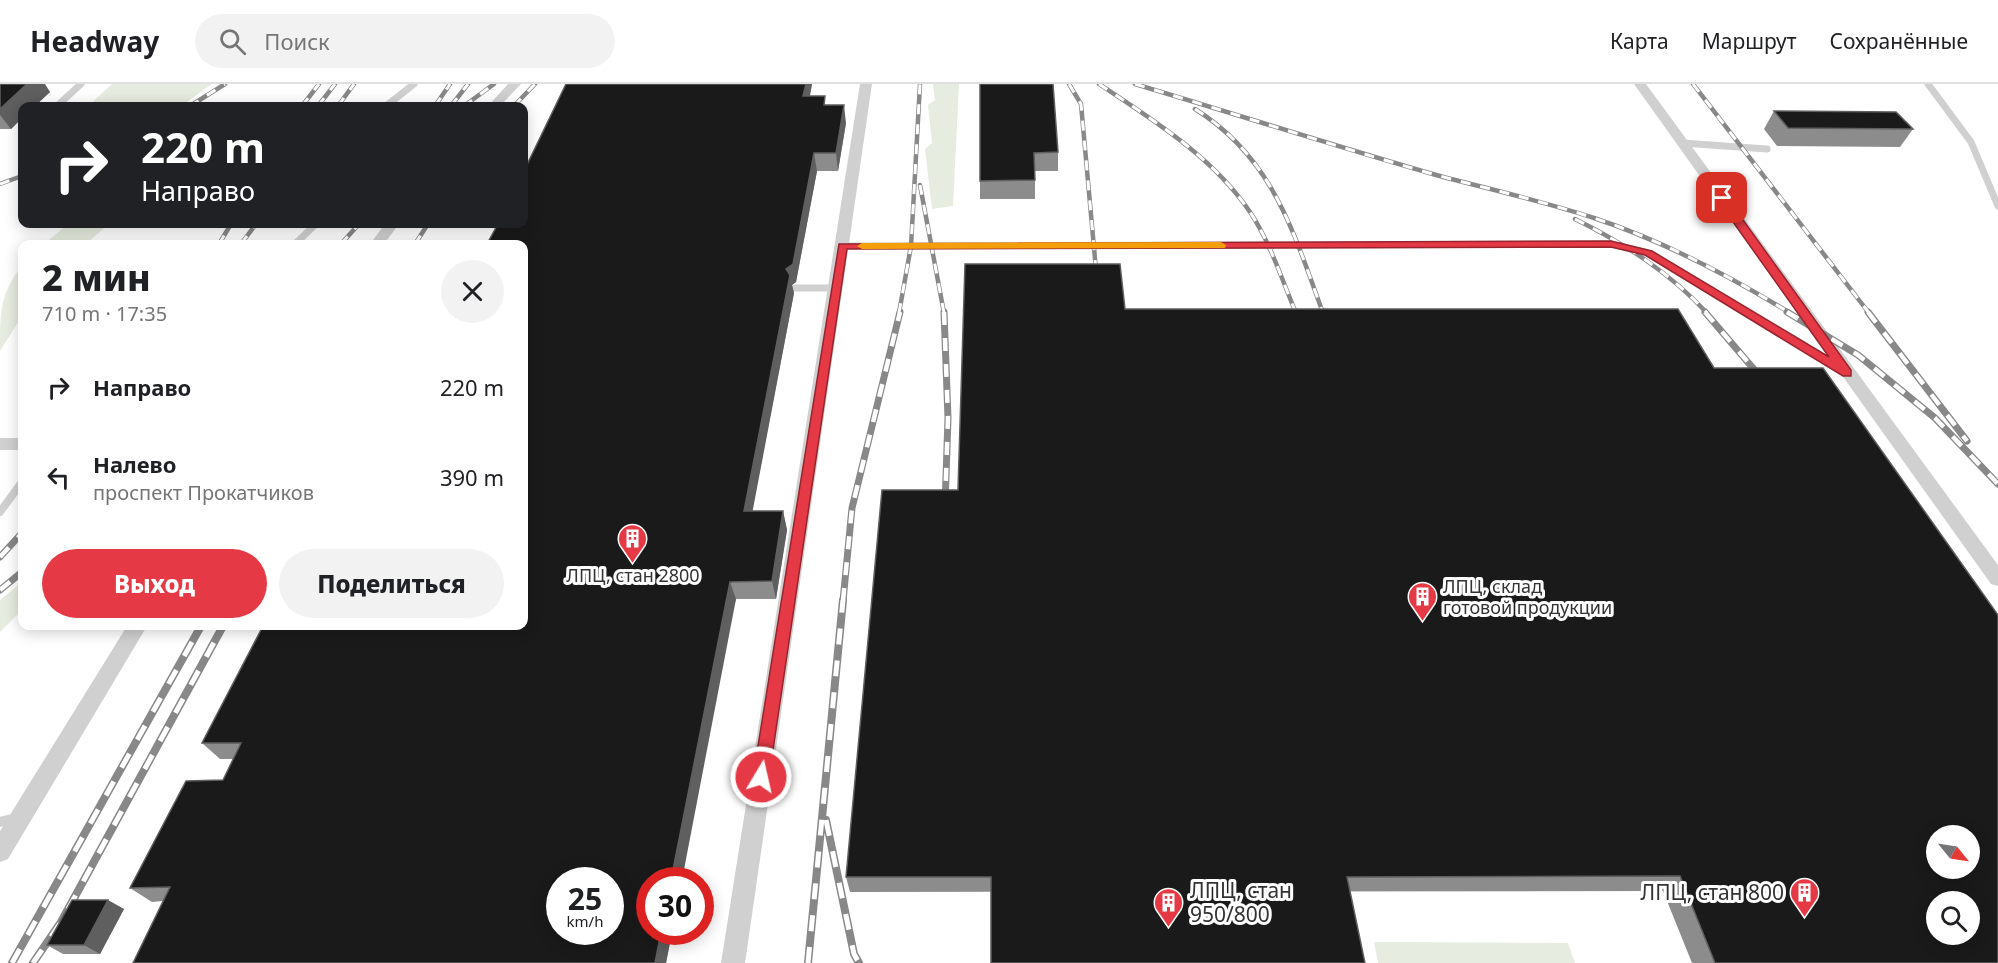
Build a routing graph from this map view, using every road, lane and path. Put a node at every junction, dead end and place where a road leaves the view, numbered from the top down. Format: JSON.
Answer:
{"nodes":[{"id":1,"x":81,"y":84,"type":"edge"},
{"id":2,"x":414,"y":84,"type":"edge"},
{"id":3,"x":515,"y":84,"type":"edge"},
{"id":4,"x":866,"y":84,"type":"edge"},
{"id":5,"x":1640,"y":84,"type":"edge"},
{"id":6,"x":1928,"y":84,"type":"edge"},
{"id":7,"x":61,"y":102,"type":"edge"},
{"id":8,"x":391,"y":102,"type":"edge"},
{"id":9,"x":499,"y":102,"type":"edge"},
{"id":10,"x":1682,"y":143,"type":"junction"},
{"id":11,"x":1767,"y":149,"type":"dead end"},
{"id":12,"x":1998,"y":206,"type":"edge"},
{"id":13,"x":312,"y":228,"type":"edge"},
{"id":14,"x":299,"y":240,"type":"edge"},
{"id":15,"x":842,"y":246,"type":"junction"},
{"id":16,"x":795,"y":288,"type":"dead end"},
{"id":17,"x":836,"y":288,"type":"junction"},
{"id":18,"x":1847,"y":373,"type":"junction"},
{"id":19,"x":0,"y":444,"type":"edge"},
{"id":20,"x":18,"y":444,"type":"edge"},
{"id":21,"x":18,"y":487,"type":"edge"},
{"id":22,"x":0,"y":512,"type":"edge"},
{"id":23,"x":1998,"y":579,"type":"edge"},
{"id":24,"x":135,"y":630,"type":"edge"},
{"id":25,"x":21,"y":816,"type":"junction"},
{"id":26,"x":0,"y":822,"type":"edge"},
{"id":27,"x":0,"y":851,"type":"edge"},
{"id":28,"x":733,"y":963,"type":"edge"}],
"edges":[{"from":1,"to":7,"type":"lane"},
{"from":2,"to":8,"type":"lane"},
{"from":3,"to":9,"type":"street"},
{"from":4,"to":15,"type":"street"},
{"from":5,"to":10,"type":"street"},
{"from":6,"to":12,"type":"lane"},
{"from":10,"to":11,"type":"lane"},
{"from":10,"to":18,"type":"street"},
{"from":13,"to":14,"type":"lane"},
{"from":15,"to":17,"type":"street"},
{"from":15,"to":18,"type":"lane"},
{"from":16,"to":17,"type":"lane"},
{"from":17,"to":28,"type":"street"},
{"from":18,"to":23,"type":"street"},
{"from":19,"to":20,"type":"street"},
{"from":21,"to":22,"type":"lane"},
{"from":24,"to":25,"type":"street"},
{"from":25,"to":26,"type":"lane"},
{"from":25,"to":27,"type":"street"}]}
